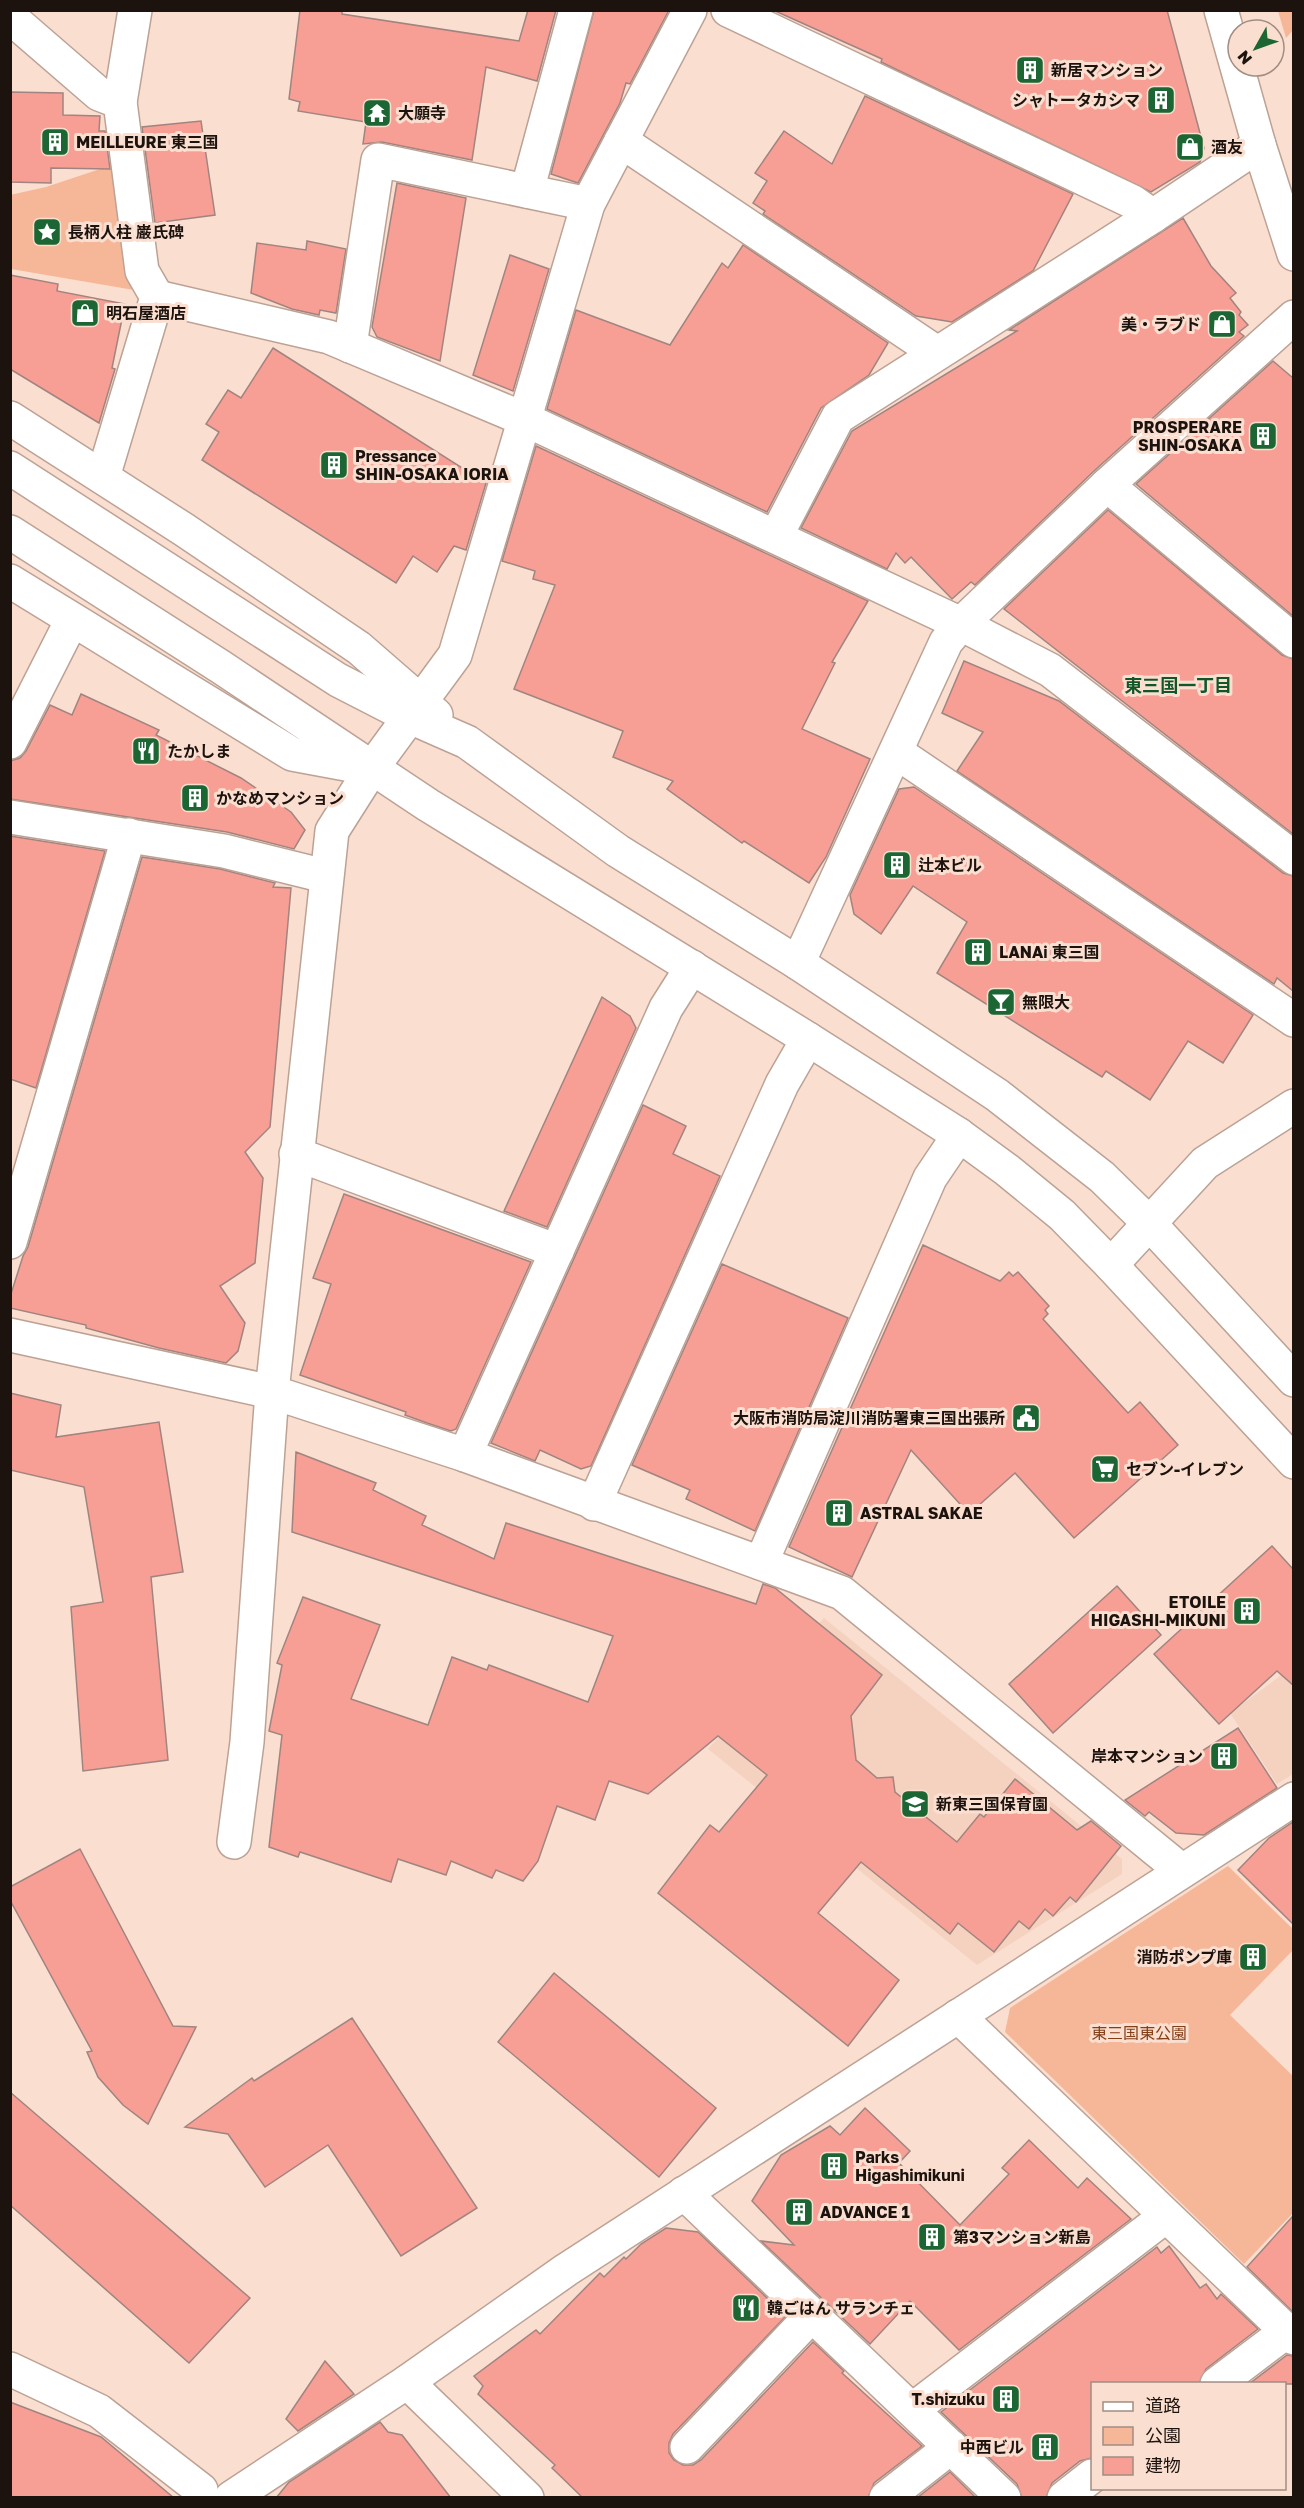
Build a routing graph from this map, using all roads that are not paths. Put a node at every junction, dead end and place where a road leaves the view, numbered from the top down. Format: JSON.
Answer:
{"nodes":[{"id":1,"x":135,"y":10,"type":"edge"},
{"id":2,"x":576,"y":10,"type":"edge"},
{"id":3,"x":690,"y":10,"type":"edge"},
{"id":4,"x":728,"y":10,"type":"edge"},
{"id":5,"x":1221,"y":10,"type":"edge"},
{"id":6,"x":10,"y":17,"type":"edge"},
{"id":7,"x":120,"y":102,"type":"junction"},
{"id":8,"x":621,"y":141,"type":"junction"},
{"id":9,"x":1259,"y":145,"type":"junction"},
{"id":10,"x":527,"y":191,"type":"junction"},
{"id":11,"x":588,"y":204,"type":"junction"},
{"id":12,"x":1153,"y":216,"type":"junction"},
{"id":13,"x":1293,"y":254,"type":"edge"},
{"id":14,"x":157,"y":297,"type":"junction"},
{"id":15,"x":1293,"y":317,"type":"edge"},
{"id":16,"x":350,"y":346,"type":"junction"},
{"id":17,"x":937,"y":353,"type":"junction"},
{"id":18,"x":10,"y":418,"type":"edge"},
{"id":19,"x":524,"y":418,"type":"junction"},
{"id":20,"x":10,"y":468,"type":"edge"},
{"id":21,"x":103,"y":477,"type":"junction"},
{"id":22,"x":1107,"y":485,"type":"junction"},
{"id":23,"x":10,"y":532,"type":"edge"},
{"id":24,"x":776,"y":536,"type":"junction"},
{"id":25,"x":10,"y":581,"type":"edge"},
{"id":26,"x":72,"y":620,"type":"junction"},
{"id":27,"x":961,"y":624,"type":"junction"},
{"id":28,"x":1293,"y":641,"type":"edge"},
{"id":29,"x":416,"y":710,"type":"junction"},
{"id":30,"x":10,"y":742,"type":"edge"},
{"id":31,"x":896,"y":752,"type":"junction"},
{"id":32,"x":372,"y":768,"type":"junction"},
{"id":33,"x":10,"y":817,"type":"edge"},
{"id":34,"x":129,"y":835,"type":"junction"},
{"id":35,"x":1293,"y":858,"type":"edge"},
{"id":36,"x":326,"y":876,"type":"junction"},
{"id":37,"x":798,"y":963,"type":"junction"},
{"id":38,"x":692,"y":967,"type":"junction"},
{"id":39,"x":1293,"y":1020,"type":"edge"},
{"id":40,"x":808,"y":1039,"type":"junction"},
{"id":41,"x":1293,"y":1106,"type":"edge"},
{"id":42,"x":959,"y":1135,"type":"junction"},
{"id":43,"x":296,"y":1154,"type":"junction"},
{"id":44,"x":1149,"y":1223,"type":"junction"},
{"id":45,"x":10,"y":1242,"type":"edge"},
{"id":46,"x":557,"y":1251,"type":"junction"},
{"id":47,"x":1111,"y":1265,"type":"junction"},
{"id":48,"x":10,"y":1335,"type":"edge"},
{"id":49,"x":1293,"y":1380,"type":"edge"},
{"id":50,"x":272,"y":1392,"type":"junction"},
{"id":51,"x":465,"y":1455,"type":"junction"},
{"id":52,"x":1293,"y":1462,"type":"edge"},
{"id":53,"x":594,"y":1504,"type":"junction"},
{"id":54,"x":761,"y":1563,"type":"junction"},
{"id":55,"x":1293,"y":1799,"type":"edge"},
{"id":56,"x":234,"y":1842,"type":"dead end"},
{"id":57,"x":1182,"y":1871,"type":"junction"},
{"id":58,"x":958,"y":2016,"type":"junction"},
{"id":59,"x":684,"y":2193,"type":"junction"},
{"id":60,"x":1166,"y":2216,"type":"junction"},
{"id":61,"x":812,"y":2315,"type":"junction"},
{"id":62,"x":1290,"y":2334,"type":"edge"},
{"id":63,"x":10,"y":2369,"type":"edge"},
{"id":64,"x":407,"y":2382,"type":"junction"},
{"id":65,"x":1220,"y":2382,"type":"edge"},
{"id":66,"x":912,"y":2410,"type":"junction"},
{"id":67,"x":687,"y":2446,"type":"dead end"},
{"id":68,"x":951,"y":2447,"type":"junction"},
{"id":69,"x":1091,"y":2477,"type":"edge"},
{"id":70,"x":216,"y":2494,"type":"edge"},
{"id":71,"x":527,"y":2498,"type":"edge"},
{"id":72,"x":886,"y":2498,"type":"edge"},
{"id":73,"x":1004,"y":2498,"type":"edge"},
{"id":74,"x":1064,"y":2498,"type":"edge"}],
"edges":[{"from":1,"to":7,"type":"street"},
{"from":2,"to":10,"type":"street"},
{"from":3,"to":8,"type":"street"},
{"from":4,"to":12,"type":"street"},
{"from":5,"to":9,"type":"street"},
{"from":6,"to":7,"type":"street"},
{"from":7,"to":14,"type":"street"},
{"from":8,"to":11,"type":"street"},
{"from":8,"to":17,"type":"street"},
{"from":9,"to":12,"type":"street"},
{"from":9,"to":13,"type":"street"},
{"from":10,"to":11,"type":"street"},
{"from":10,"to":16,"type":"street"},
{"from":11,"to":19,"type":"street"},
{"from":12,"to":17,"type":"street"},
{"from":14,"to":16,"type":"street"},
{"from":14,"to":21,"type":"street"},
{"from":15,"to":22,"type":"street"},
{"from":16,"to":19,"type":"street"},
{"from":17,"to":24,"type":"street"},
{"from":18,"to":21,"type":"street"},
{"from":19,"to":24,"type":"street"},
{"from":19,"to":29,"type":"street"},
{"from":20,"to":29,"type":"street"},
{"from":21,"to":29,"type":"street"},
{"from":22,"to":27,"type":"street"},
{"from":22,"to":28,"type":"street"},
{"from":23,"to":32,"type":"street"},
{"from":24,"to":27,"type":"street"},
{"from":25,"to":26,"type":"street"},
{"from":26,"to":30,"type":"street"},
{"from":26,"to":32,"type":"street"},
{"from":27,"to":31,"type":"street"},
{"from":27,"to":35,"type":"street"},
{"from":29,"to":32,"type":"street"},
{"from":29,"to":37,"type":"street"},
{"from":31,"to":37,"type":"street"},
{"from":31,"to":39,"type":"street"},
{"from":32,"to":36,"type":"street"},
{"from":32,"to":38,"type":"street"},
{"from":33,"to":34,"type":"street"},
{"from":34,"to":36,"type":"street"},
{"from":34,"to":45,"type":"street"},
{"from":36,"to":43,"type":"street"},
{"from":37,"to":44,"type":"street"},
{"from":38,"to":40,"type":"street"},
{"from":38,"to":46,"type":"street"},
{"from":40,"to":42,"type":"street"},
{"from":40,"to":53,"type":"street"},
{"from":41,"to":44,"type":"street"},
{"from":42,"to":47,"type":"street"},
{"from":42,"to":54,"type":"street"},
{"from":43,"to":46,"type":"street"},
{"from":43,"to":50,"type":"street"},
{"from":44,"to":47,"type":"street"},
{"from":44,"to":49,"type":"street"},
{"from":46,"to":51,"type":"street"},
{"from":47,"to":52,"type":"street"},
{"from":48,"to":50,"type":"street"},
{"from":50,"to":51,"type":"street"},
{"from":50,"to":56,"type":"street"},
{"from":51,"to":53,"type":"street"},
{"from":53,"to":54,"type":"street"},
{"from":54,"to":57,"type":"street"},
{"from":55,"to":57,"type":"street"},
{"from":57,"to":58,"type":"street"},
{"from":58,"to":59,"type":"street"},
{"from":58,"to":60,"type":"street"},
{"from":59,"to":61,"type":"street"},
{"from":59,"to":64,"type":"street"},
{"from":60,"to":62,"type":"street"},
{"from":60,"to":66,"type":"street"},
{"from":61,"to":66,"type":"street"},
{"from":61,"to":67,"type":"street"},
{"from":62,"to":65,"type":"street"},
{"from":63,"to":70,"type":"street"},
{"from":64,"to":70,"type":"street"},
{"from":64,"to":71,"type":"street"},
{"from":66,"to":68,"type":"street"},
{"from":68,"to":72,"type":"street"},
{"from":68,"to":73,"type":"street"},
{"from":69,"to":74,"type":"street"}]}
